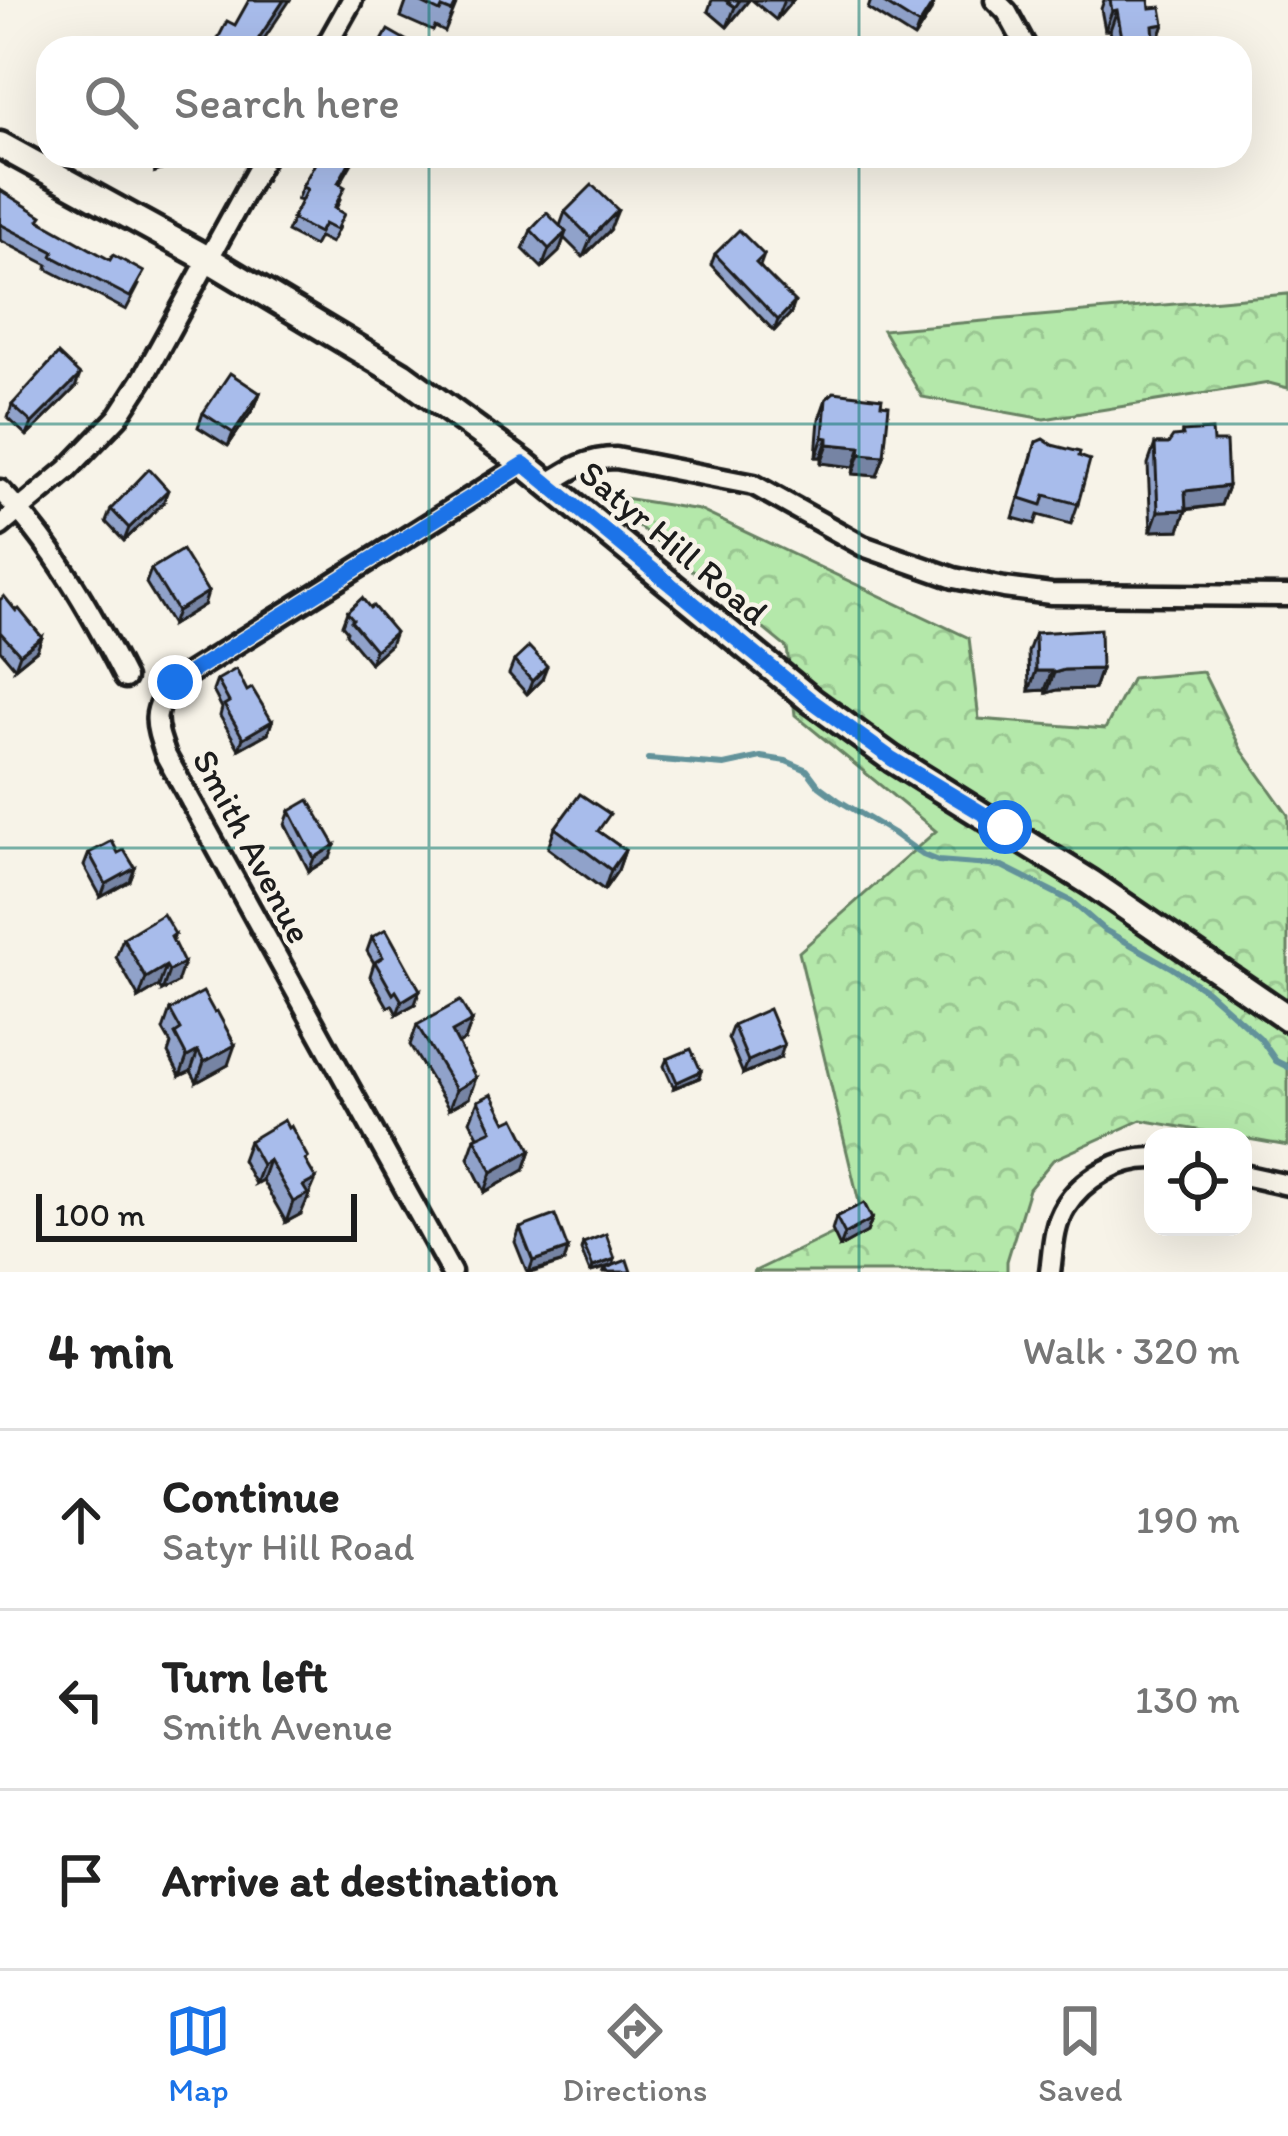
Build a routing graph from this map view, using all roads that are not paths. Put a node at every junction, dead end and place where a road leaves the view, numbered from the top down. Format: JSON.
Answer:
{"nodes":[{"id":1,"x":352,"y":0,"type":"edge"},
{"id":2,"x":995,"y":0,"type":"edge"},
{"id":3,"x":332,"y":36,"type":"edge"},
{"id":4,"x":1020,"y":36,"type":"edge"},
{"id":5,"x":0,"y":145,"type":"edge"},
{"id":6,"x":36,"y":165,"type":"edge"},
{"id":7,"x":42,"y":168,"type":"edge"},
{"id":8,"x":258,"y":168,"type":"edge"},
{"id":9,"x":208,"y":260,"type":"junction"},
{"id":10,"x":524,"y":464,"type":"junction"},
{"id":11,"x":548,"y":484,"type":"junction"},
{"id":12,"x":0,"y":490,"type":"edge"},
{"id":13,"x":20,"y":511,"type":"junction"},
{"id":14,"x":0,"y":526,"type":"edge"},
{"id":15,"x":1288,"y":596,"type":"edge"},
{"id":16,"x":125,"y":678,"type":"dead end"},
{"id":17,"x":1288,"y":1018,"type":"edge"},
{"id":18,"x":1144,"y":1160,"type":"edge"},
{"id":19,"x":1252,"y":1177,"type":"edge"},
{"id":20,"x":1288,"y":1185,"type":"edge"},
{"id":21,"x":451,"y":1272,"type":"edge"},
{"id":22,"x":1050,"y":1272,"type":"edge"}],
"edges":[{"from":1,"to":3,"type":"street"},
{"from":2,"to":4,"type":"street"},
{"from":5,"to":6,"type":"street","name":"Satyr Hill Road"},
{"from":7,"to":9,"type":"street","name":"Satyr Hill Road"},
{"from":8,"to":9,"type":"street"},
{"from":9,"to":10,"type":"street","name":"Satyr Hill Road"},
{"from":9,"to":13,"type":"street"},
{"from":10,"to":11,"type":"street","name":"Satyr Hill Road"},
{"from":10,"to":21,"type":"street","name":"Smith Avenue"},
{"from":11,"to":15,"type":"street"},
{"from":11,"to":17,"type":"street","name":"Satyr Hill Road"},
{"from":12,"to":13,"type":"street"},
{"from":13,"to":14,"type":"street"},
{"from":13,"to":16,"type":"street"},
{"from":18,"to":22,"type":"street"},
{"from":19,"to":20,"type":"street"}]}
